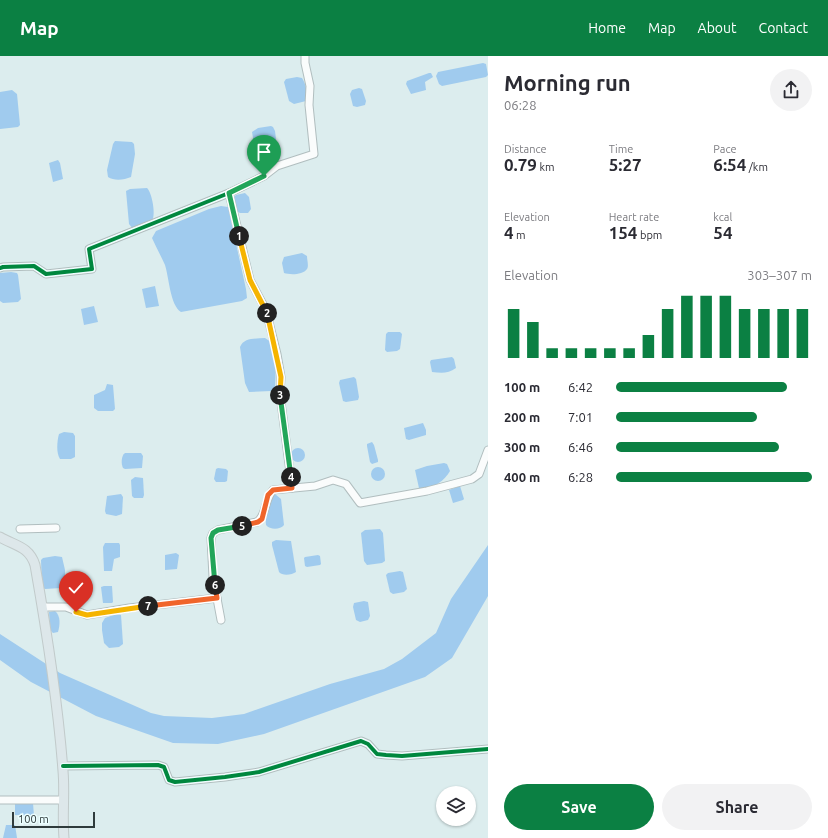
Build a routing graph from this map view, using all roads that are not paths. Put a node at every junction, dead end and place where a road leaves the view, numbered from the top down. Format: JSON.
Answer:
{"nodes":[{"id":1,"x":306,"y":56,"type":"edge"},
{"id":2,"x":229,"y":193,"type":"junction"},
{"id":3,"x":0,"y":268,"type":"edge"},
{"id":4,"x":488,"y":450,"type":"edge"},
{"id":5,"x":292,"y":488,"type":"junction"},
{"id":6,"x":56,"y":528,"type":"dead end"},
{"id":7,"x":20,"y":529,"type":"dead end"},
{"id":8,"x":0,"y":537,"type":"edge"},
{"id":9,"x":217,"y":598,"type":"junction"},
{"id":10,"x":42,"y":607,"type":"junction"},
{"id":11,"x":221,"y":620,"type":"dead end"},
{"id":12,"x":488,"y":748,"type":"edge"},
{"id":13,"x":63,"y":766,"type":"junction"},
{"id":14,"x":0,"y":800,"type":"edge"},
{"id":15,"x":64,"y":800,"type":"junction"},
{"id":16,"x":64,"y":838,"type":"edge"}],
"edges":[{"from":1,"to":2,"type":"street"},
{"from":2,"to":3,"type":"street"},
{"from":2,"to":5,"type":"street"},
{"from":4,"to":5,"type":"street"},
{"from":5,"to":9,"type":"street"},
{"from":6,"to":7,"type":"street"},
{"from":8,"to":10,"type":"main road"},
{"from":9,"to":10,"type":"street"},
{"from":9,"to":11,"type":"street"},
{"from":10,"to":13,"type":"main road"},
{"from":12,"to":13,"type":"street"},
{"from":13,"to":15,"type":"main road"},
{"from":14,"to":15,"type":"street"},
{"from":15,"to":16,"type":"main road"}]}
